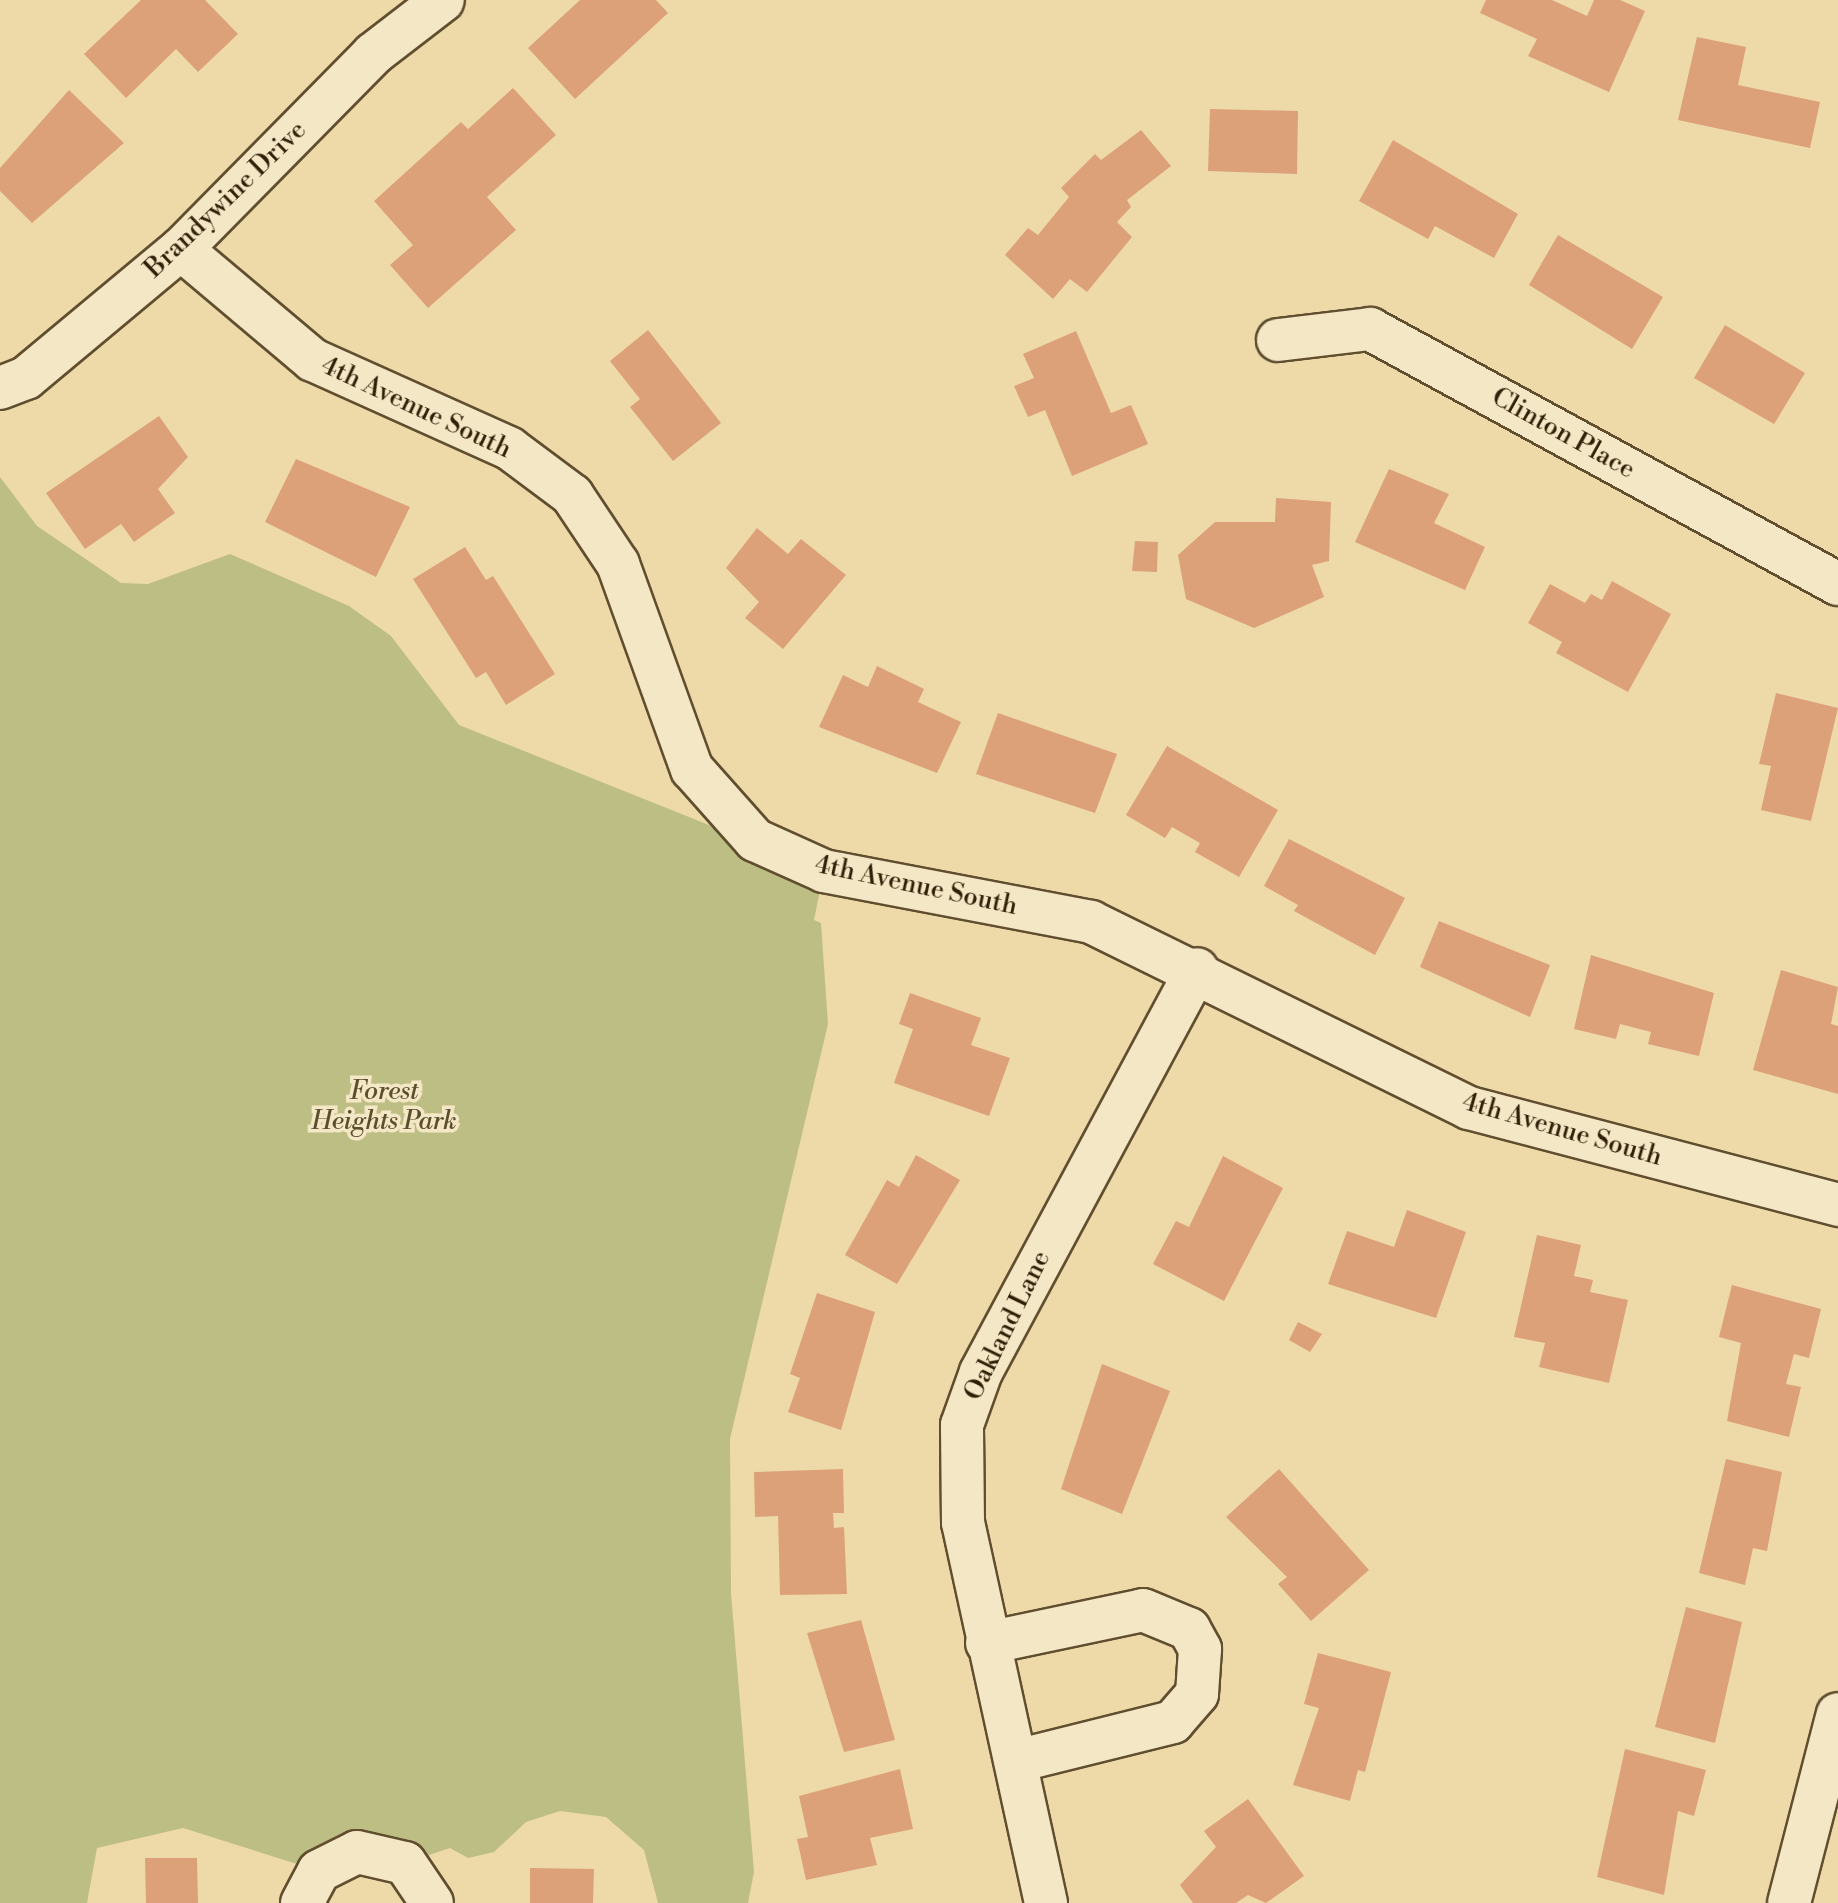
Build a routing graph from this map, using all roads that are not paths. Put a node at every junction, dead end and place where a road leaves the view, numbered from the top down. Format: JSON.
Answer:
{"nodes":[{"id":1,"x":443,"y":0,"type":"edge"},
{"id":2,"x":181,"y":249,"type":"junction"},
{"id":3,"x":1278,"y":340,"type":"dead end"},
{"id":4,"x":0,"y":388,"type":"edge"},
{"id":5,"x":1838,"y":584,"type":"edge"},
{"id":6,"x":1197,"y":969,"type":"junction"},
{"id":7,"x":1838,"y":1205,"type":"edge"},
{"id":8,"x":987,"y":1643,"type":"junction"},
{"id":9,"x":1838,"y":1714,"type":"edge"},
{"id":10,"x":1016,"y":1761,"type":"junction"},
{"id":11,"x":302,"y":1903,"type":"edge"},
{"id":12,"x":432,"y":1903,"type":"edge"},
{"id":13,"x":1046,"y":1903,"type":"edge"},
{"id":14,"x":1789,"y":1903,"type":"edge"}],
"edges":[{"from":1,"to":2,"type":"street","name":"Brandywine Drive"},
{"from":2,"to":4,"type":"street","name":"Brandywine Drive"},
{"from":2,"to":6,"type":"street","name":"4th Avenue South"},
{"from":3,"to":5,"type":"street","name":"Clinton Place"},
{"from":6,"to":7,"type":"street","name":"4th Avenue South"},
{"from":6,"to":8,"type":"street","name":"Oakland Lane"},
{"from":8,"to":10,"type":"street","name":"Oakland Lane"},
{"from":8,"to":10,"type":"street"},
{"from":9,"to":14,"type":"street"},
{"from":10,"to":13,"type":"street","name":"Oakland Lane"},
{"from":11,"to":12,"type":"street"}]}
